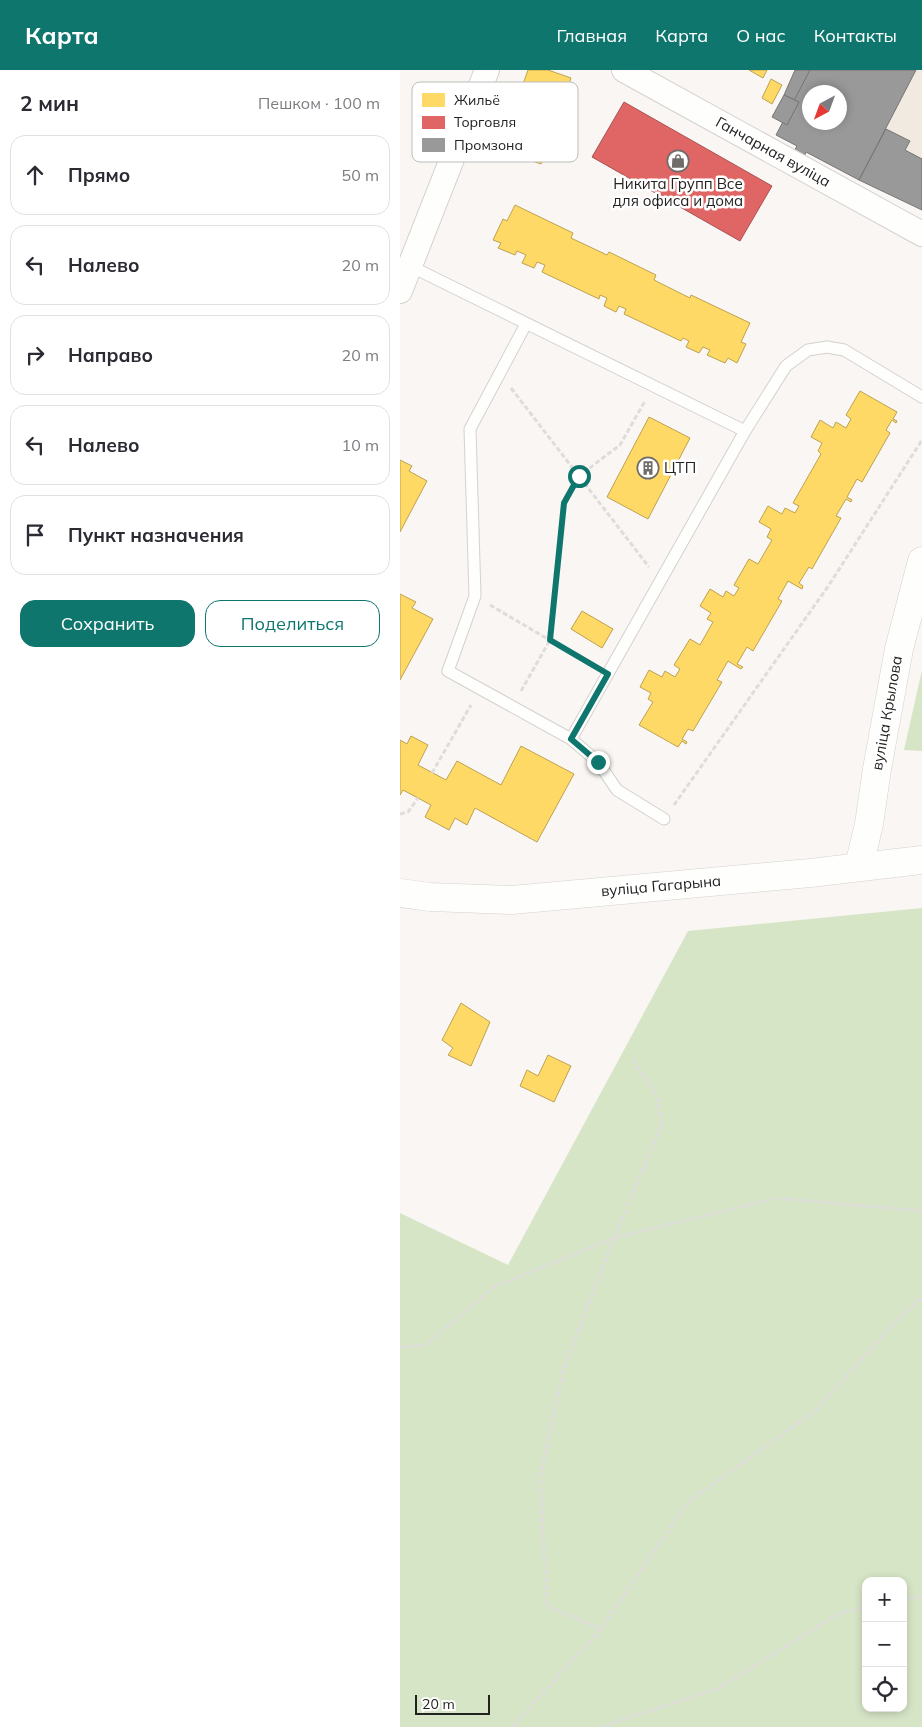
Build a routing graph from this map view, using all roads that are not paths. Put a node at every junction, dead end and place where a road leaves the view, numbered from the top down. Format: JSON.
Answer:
{"nodes":[{"id":1,"x":486,"y":70,"type":"edge"},
{"id":2,"x":624,"y":70,"type":"edge"},
{"id":3,"x":481,"y":82,"type":"edge"},
{"id":4,"x":448,"y":162,"type":"edge"},
{"id":5,"x":922,"y":234,"type":"edge"},
{"id":6,"x":405,"y":264,"type":"edge"},
{"id":7,"x":400,"y":290,"type":"edge"},
{"id":8,"x":526,"y":324,"type":"junction"},
{"id":9,"x":922,"y":397,"type":"edge"},
{"id":10,"x":745,"y":431,"type":"junction"},
{"id":11,"x":922,"y":560,"type":"edge"},
{"id":12,"x":571,"y":739,"type":"junction"},
{"id":13,"x":664,"y":819,"type":"road end"},
{"id":14,"x":922,"y":860,"type":"edge"},
{"id":15,"x":859,"y":866,"type":"junction"},
{"id":16,"x":400,"y":893,"type":"edge"}],
"edges":[{"from":1,"to":3,"type":"street"},
{"from":2,"to":5,"type":"street","name":"Ганчарная вуліца"},
{"from":4,"to":6,"type":"street"},
{"from":6,"to":7,"type":"street"},
{"from":6,"to":8,"type":"lane"},
{"from":8,"to":10,"type":"lane"},
{"from":8,"to":12,"type":"lane"},
{"from":9,"to":10,"type":"lane"},
{"from":10,"to":12,"type":"lane"},
{"from":11,"to":15,"type":"main road","name":"вуліца Крылова"},
{"from":12,"to":13,"type":"lane"},
{"from":14,"to":15,"type":"main road","name":"вуліца Гагарына"},
{"from":15,"to":16,"type":"main road","name":"вуліца Гагарына"}]}
